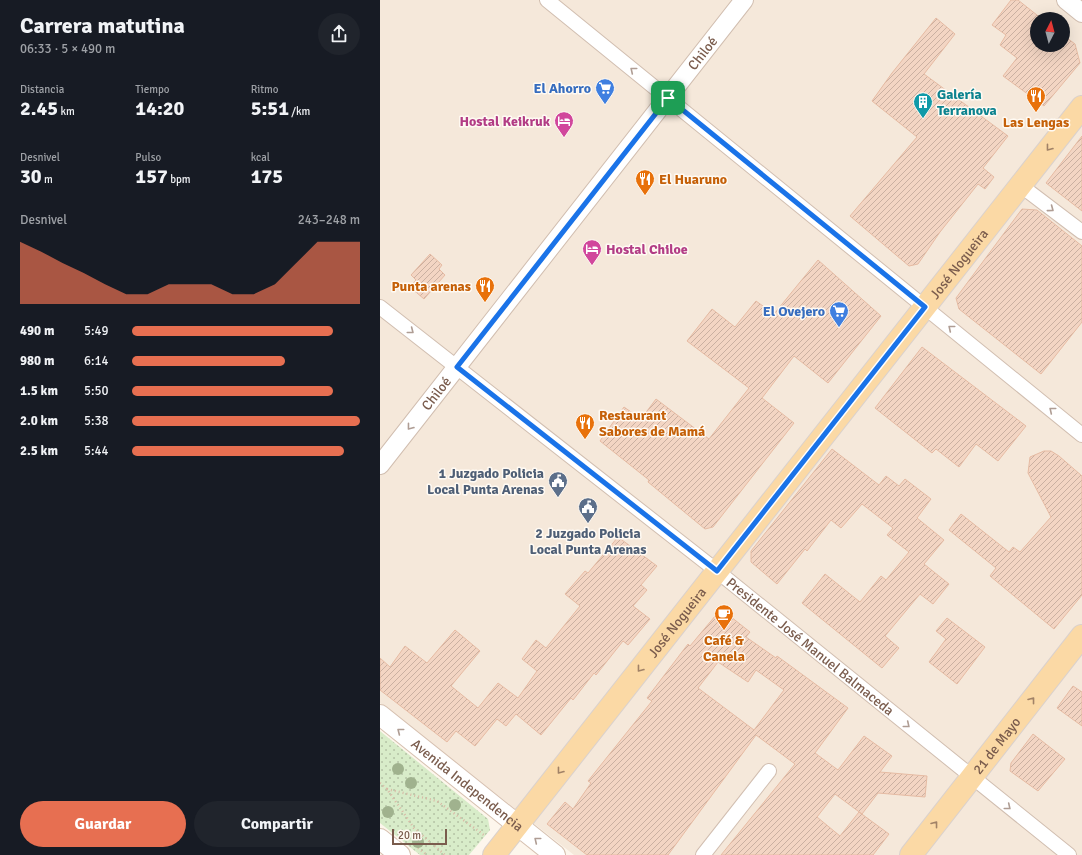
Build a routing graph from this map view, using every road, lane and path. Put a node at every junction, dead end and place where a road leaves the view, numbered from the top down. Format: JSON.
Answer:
{"nodes":[{"id":1,"x":547,"y":0,"type":"edge"},
{"id":2,"x":744,"y":0,"type":"edge"},
{"id":3,"x":1066,"y":0,"type":"edge"},
{"id":4,"x":1082,"y":13,"type":"edge"},
{"id":5,"x":668,"y":98,"type":"junction"},
{"id":6,"x":1082,"y":107,"type":"edge"},
{"id":7,"x":1020,"y":185,"type":"junction"},
{"id":8,"x":1082,"y":232,"type":"edge"},
{"id":9,"x":380,"y":307,"type":"edge"},
{"id":10,"x":925,"y":307,"type":"junction"},
{"id":11,"x":457,"y":367,"type":"junction"},
{"id":12,"x":1082,"y":435,"type":"edge"},
{"id":13,"x":380,"y":465,"type":"edge"},
{"id":14,"x":717,"y":571,"type":"junction"},
{"id":15,"x":1082,"y":636,"type":"edge"},
{"id":16,"x":380,"y":715,"type":"edge"},
{"id":17,"x":769,"y":771,"type":"dead end"},
{"id":18,"x":971,"y":778,"type":"junction"},
{"id":19,"x":380,"y":783,"type":"edge"},
{"id":20,"x":387,"y":788,"type":"junction"},
{"id":21,"x":518,"y":825,"type":"junction"},
{"id":22,"x":380,"y":839,"type":"edge"},
{"id":23,"x":498,"y":850,"type":"edge"},
{"id":24,"x":400,"y":855,"type":"edge"},
{"id":25,"x":445,"y":855,"type":"edge"},
{"id":26,"x":555,"y":855,"type":"edge"},
{"id":27,"x":703,"y":855,"type":"edge"},
{"id":28,"x":911,"y":855,"type":"edge"},
{"id":29,"x":1069,"y":855,"type":"edge"}],
"edges":[{"from":5,"to":1,"type":"street","one_way":true},
{"from":2,"to":5,"type":"street","name":"Chiloé"},
{"from":3,"to":4,"type":"street"},
{"from":5,"to":10,"type":"street"},
{"from":5,"to":11,"type":"street","name":"Chiloé"},
{"from":6,"to":7,"type":"main road","name":"José Nogueira","one_way":true},
{"from":7,"to":8,"type":"street","one_way":true},
{"from":7,"to":10,"type":"main road","name":"José Nogueira"},
{"from":9,"to":11,"type":"street","name":"Presidente José Manuel Balmaceda","one_way":true},
{"from":12,"to":10,"type":"street","one_way":true},
{"from":10,"to":14,"type":"main road","name":"José Nogueira"},
{"from":11,"to":13,"type":"street","name":"Chiloé","one_way":true},
{"from":11,"to":14,"type":"street","name":"Presidente José Manuel Balmaceda"},
{"from":14,"to":18,"type":"street","name":"Presidente José Manuel Balmaceda","one_way":true},
{"from":14,"to":21,"type":"main road","name":"José Nogueira","one_way":true},
{"from":18,"to":15,"type":"main road","name":"21 de Mayo","one_way":true},
{"from":21,"to":16,"type":"main road","name":"Avenida Independencia","one_way":true},
{"from":17,"to":27,"type":"street"},
{"from":28,"to":18,"type":"main road","name":"21 de Mayo","one_way":true},
{"from":18,"to":29,"type":"street","name":"Presidente José Manuel Balmaceda","one_way":true},
{"from":19,"to":20,"type":"path"},
{"from":20,"to":23,"type":"path"},
{"from":20,"to":25,"type":"path"},
{"from":21,"to":23,"type":"main road","name":"José Nogueira"},
{"from":26,"to":21,"type":"main road","name":"Avenida Independencia","one_way":true},
{"from":22,"to":24,"type":"main road"}]}
